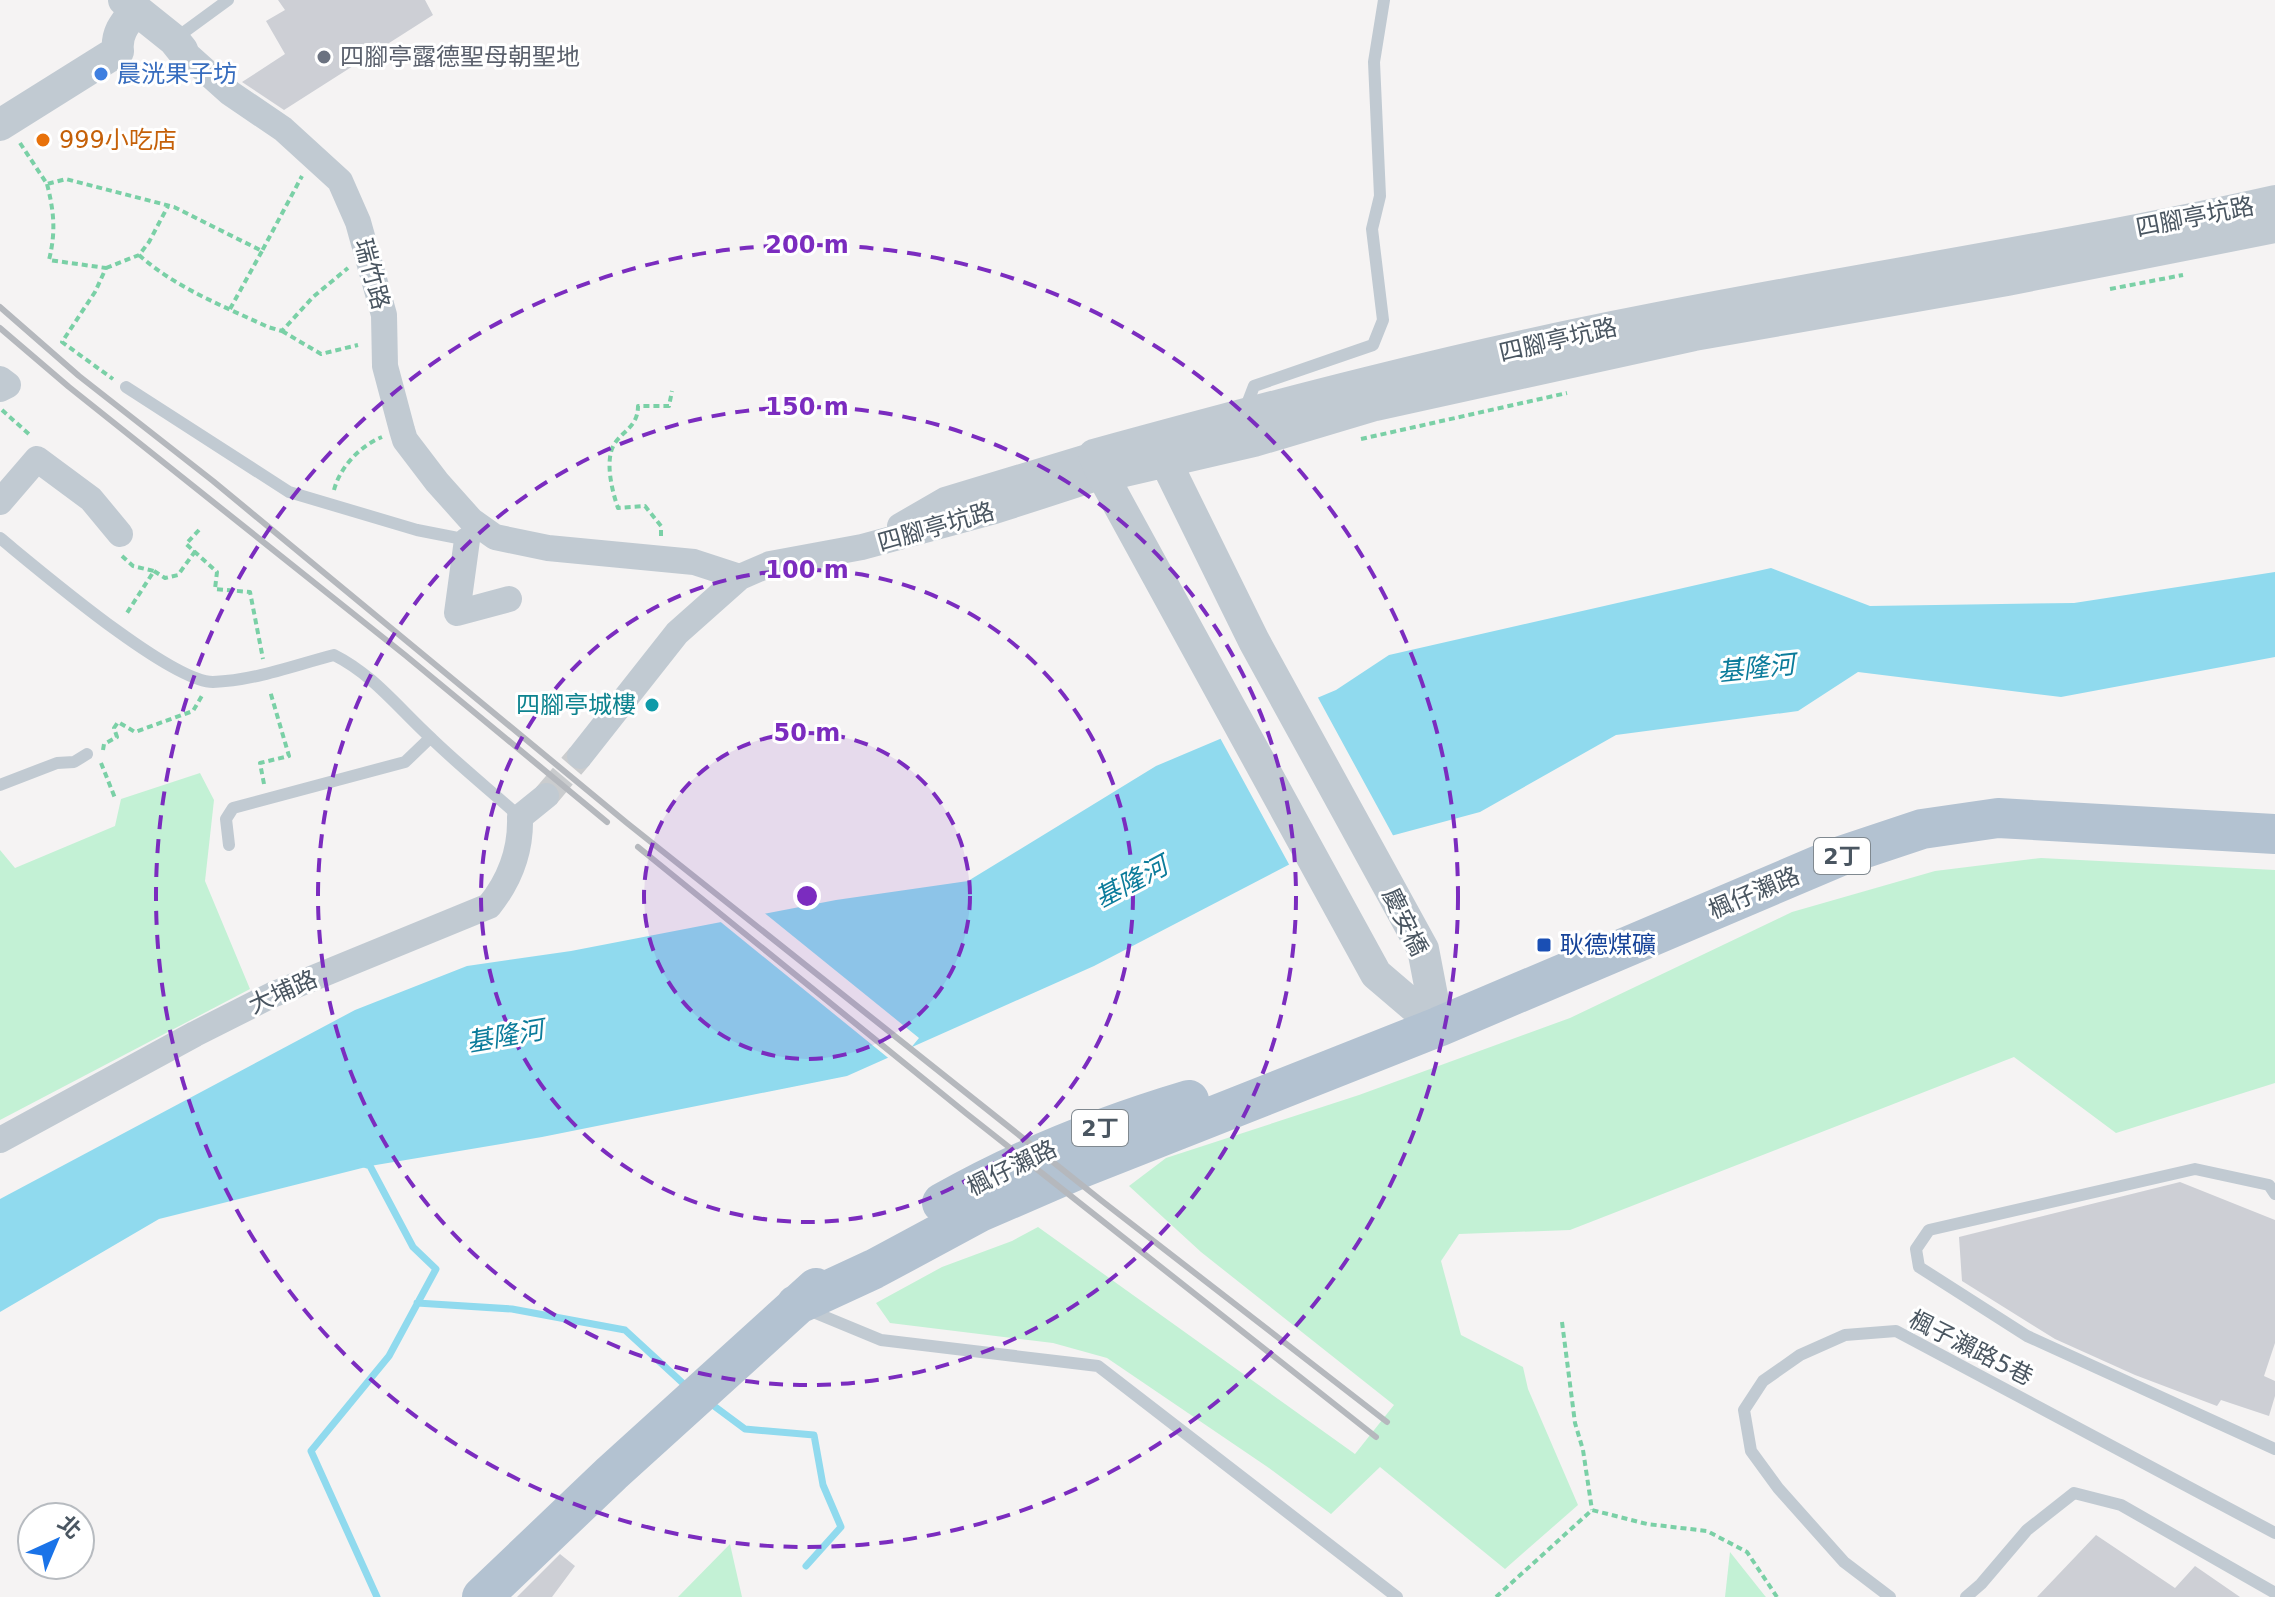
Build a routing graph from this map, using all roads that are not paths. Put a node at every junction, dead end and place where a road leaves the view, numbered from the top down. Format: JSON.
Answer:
{"nodes":[{"id":1,"x":228,"y":0,"type":"edge"},
{"id":2,"x":1384,"y":0,"type":"edge"},
{"id":3,"x":129,"y":6,"type":"edge"},
{"id":4,"x":178,"y":45,"type":"junction"},
{"id":5,"x":118,"y":51,"type":"junction"},
{"id":6,"x":3,"y":123,"type":"edge"},
{"id":7,"x":2275,"y":201,"type":"edge"},
{"id":8,"x":2275,"y":227,"type":"edge"},
{"id":9,"x":0,"y":379,"type":"edge"},
{"id":10,"x":126,"y":387,"type":"road end"},
{"id":11,"x":0,"y":389,"type":"edge"},
{"id":12,"x":1243,"y":415,"type":"junction"},
{"id":13,"x":1160,"y":450,"type":"junction"},
{"id":14,"x":1099,"y":466,"type":"junction"},
{"id":15,"x":0,"y":502,"type":"edge"},
{"id":16,"x":120,"y":534,"type":"road end"},
{"id":17,"x":495,"y":537,"type":"junction"},
{"id":18,"x":0,"y":538,"type":"edge"},
{"id":19,"x":467,"y":540,"type":"junction"},
{"id":20,"x":740,"y":577,"type":"junction"},
{"id":21,"x":509,"y":599,"type":"dead end"},
{"id":22,"x":430,"y":738,"type":"junction"},
{"id":23,"x":87,"y":754,"type":"dead end"},
{"id":24,"x":580,"y":756,"type":"tunnel mouth"},
{"id":25,"x":0,"y":785,"type":"edge"},
{"id":26,"x":546,"y":796,"type":"tunnel mouth"},
{"id":27,"x":520,"y":817,"type":"junction"},
{"id":28,"x":2275,"y":834,"type":"edge"},
{"id":29,"x":229,"y":845,"type":"dead end"},
{"id":30,"x":1438,"y":1027,"type":"junction"},
{"id":31,"x":0,"y":1140,"type":"edge"},
{"id":32,"x":2275,"y":1194,"type":"edge"},
{"id":33,"x":796,"y":1305,"type":"junction"},
{"id":34,"x":2274,"y":1444,"type":"edge"},
{"id":35,"x":2275,"y":1533,"type":"edge"},
{"id":36,"x":2275,"y":1593,"type":"edge"},
{"id":37,"x":1971,"y":1595,"type":"edge"},
{"id":38,"x":482,"y":1597,"type":"edge"},
{"id":39,"x":1397,"y":1597,"type":"edge"},
{"id":40,"x":1890,"y":1597,"type":"edge"}],
"edges":[{"from":1,"to":4,"type":"lane"},
{"from":2,"to":12,"type":"lane"},
{"from":3,"to":4,"type":"street","name":"瑞竹路"},
{"from":3,"to":5,"type":"street","name":"瑞竹路"},
{"from":4,"to":5,"type":"street"},
{"from":4,"to":17,"type":"street","name":"瑞竹路"},
{"from":5,"to":6,"type":"street"},
{"from":7,"to":12,"type":"street","name":"四腳亭坑路"},
{"from":8,"to":13,"type":"street","name":"四腳亭坑路"},
{"from":9,"to":11,"type":"street"},
{"from":10,"to":19,"type":"lane","name":"瑞竹路"},
{"from":12,"to":13,"type":"street","name":"四腳亭坑路"},
{"from":13,"to":14,"type":"street","name":"四腳亭坑路"},
{"from":13,"to":30,"type":"street","name":"慶安橋"},
{"from":14,"to":20,"type":"street","name":"四腳亭坑路"},
{"from":14,"to":30,"type":"street","name":"慶安橋"},
{"from":15,"to":16,"type":"street"},
{"from":17,"to":19,"type":"lane","name":"瑞竹路"},
{"from":17,"to":20,"type":"street","name":"瑞竹路"},
{"from":18,"to":22,"type":"lane"},
{"from":19,"to":21,"type":"street"},
{"from":20,"to":24,"type":"street"},
{"from":22,"to":27,"type":"lane"},
{"from":22,"to":29,"type":"lane"},
{"from":23,"to":25,"type":"lane"},
{"from":26,"to":27,"type":"street"},
{"from":27,"to":31,"type":"street","name":"大埔路"},
{"from":28,"to":30,"type":"main road","name":"楓仔瀨路","number":"2丁"},
{"from":30,"to":33,"type":"main road","name":"楓仔瀨路","number":"2丁"},
{"from":32,"to":34,"type":"lane"},
{"from":33,"to":38,"type":"main road","name":"楓仔瀨路","number":"2丁"},
{"from":33,"to":39,"type":"lane"},
{"from":35,"to":40,"type":"lane","name":"楓子瀨路5巷"},
{"from":36,"to":37,"type":"lane"}]}
